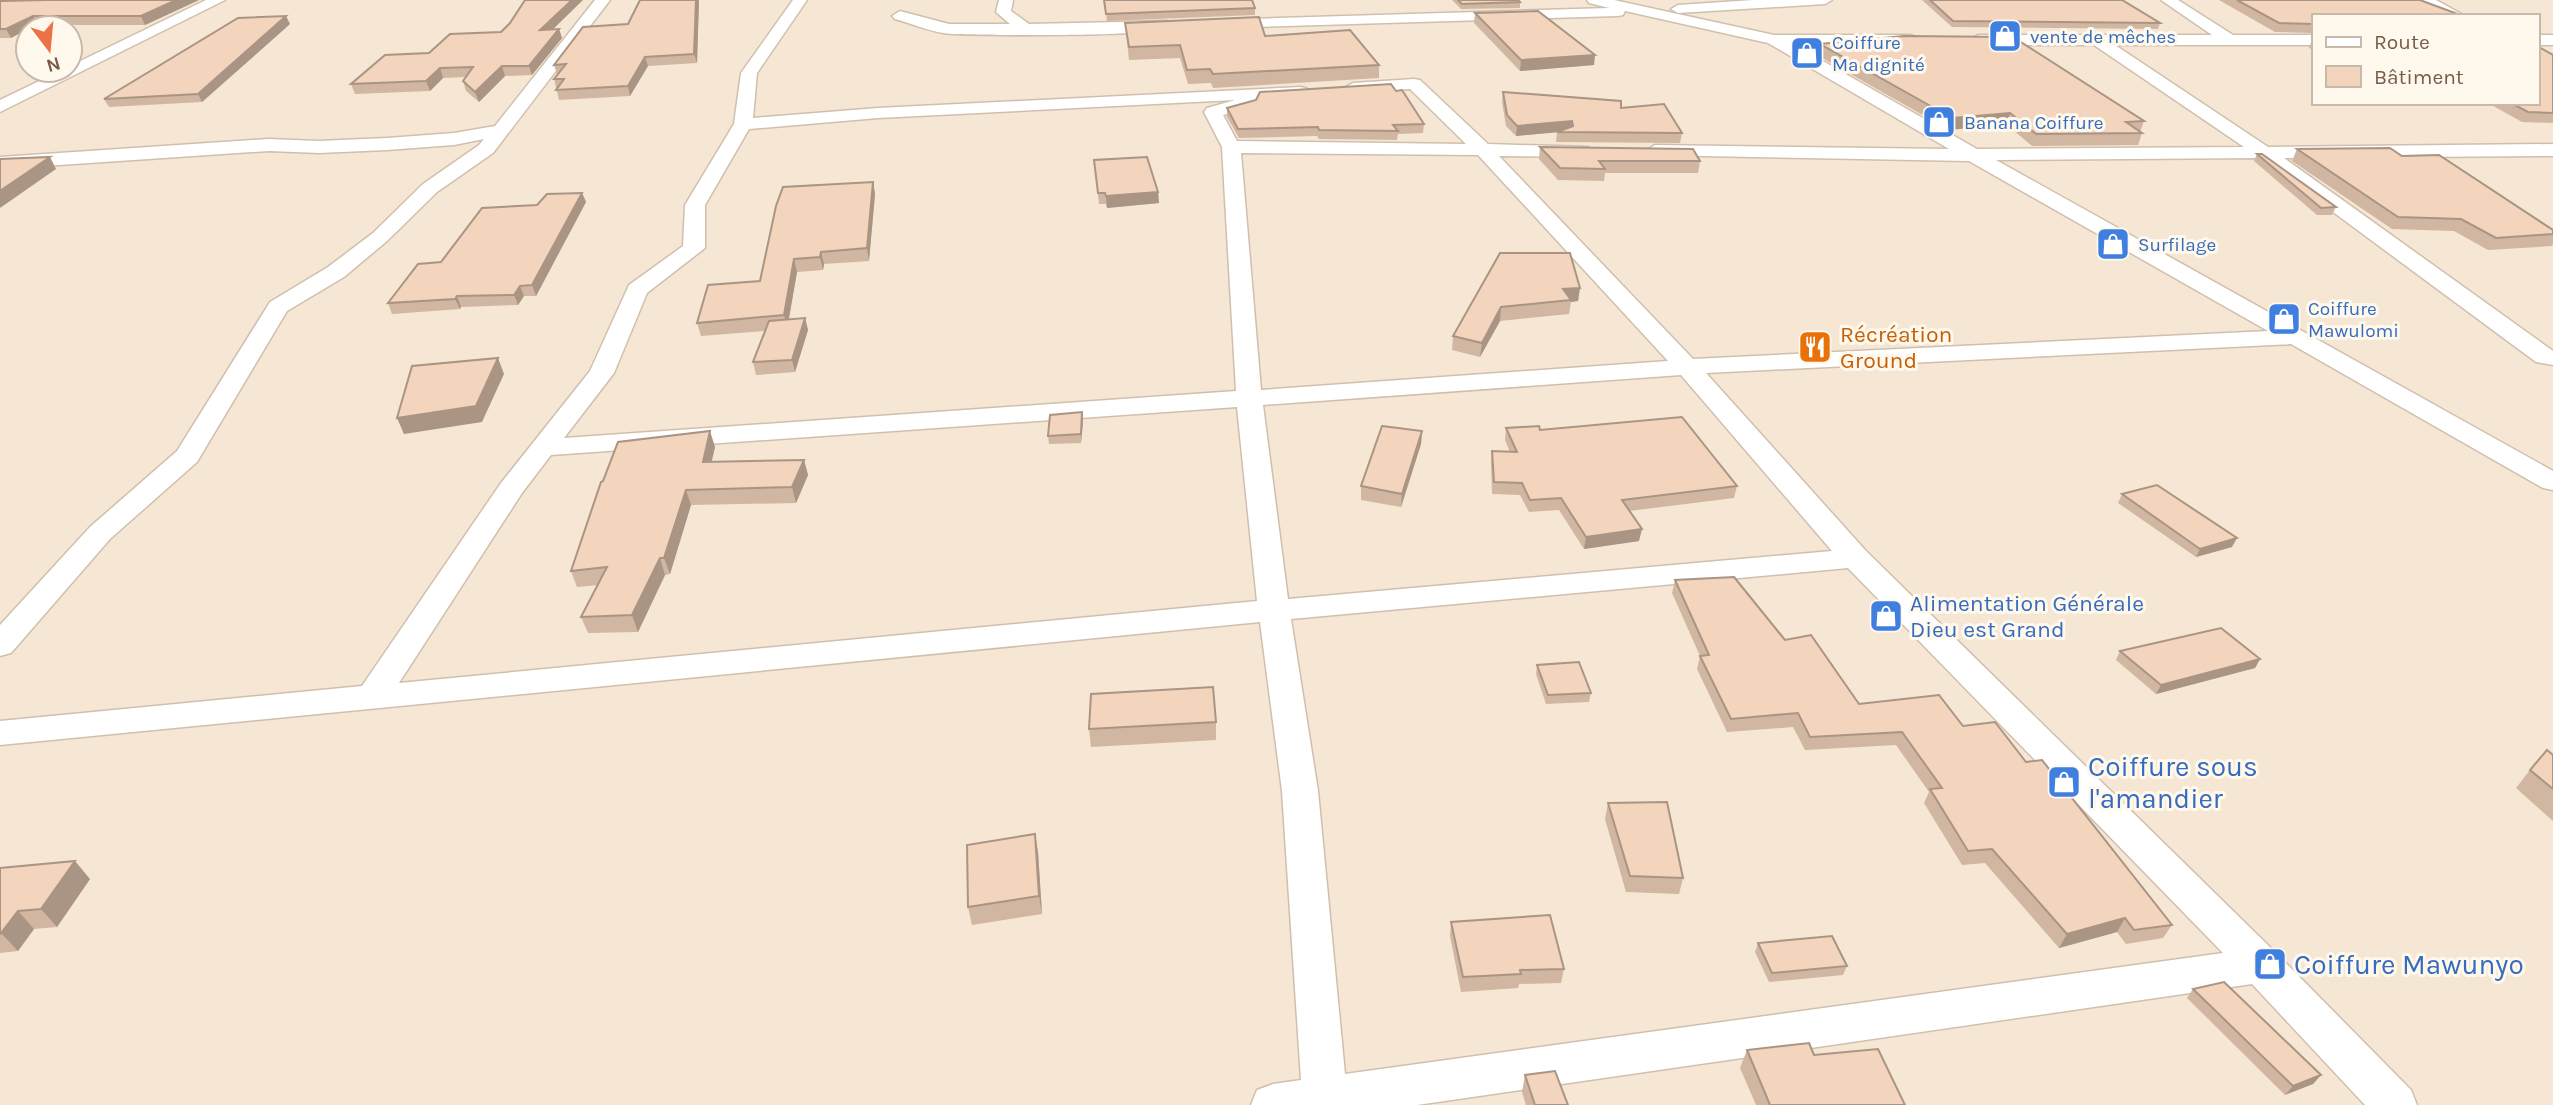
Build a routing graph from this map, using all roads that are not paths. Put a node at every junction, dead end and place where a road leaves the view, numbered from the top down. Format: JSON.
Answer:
{"nodes":[{"id":1,"x":218,"y":0,"type":"edge"},
{"id":2,"x":603,"y":0,"type":"edge"},
{"id":3,"x":800,"y":0,"type":"edge"},
{"id":4,"x":1006,"y":0,"type":"edge"},
{"id":5,"x":1594,"y":0,"type":"edge"},
{"id":6,"x":1825,"y":0,"type":"edge"},
{"id":7,"x":2168,"y":0,"type":"edge"},
{"id":8,"x":2424,"y":0,"type":"edge"},
{"id":9,"x":1638,"y":11,"type":"junction"},
{"id":10,"x":2454,"y":14,"type":"edge"},
{"id":11,"x":900,"y":16,"type":"dead end"},
{"id":12,"x":1210,"y":23,"type":"edge"},
{"id":13,"x":1183,"y":24,"type":"edge"},
{"id":14,"x":1023,"y":27,"type":"junction"},
{"id":15,"x":1773,"y":39,"type":"junction"},
{"id":16,"x":2228,"y":39,"type":"junction"},
{"id":17,"x":1922,"y":40,"type":"edge"},
{"id":18,"x":1963,"y":40,"type":"edge"},
{"id":19,"x":2312,"y":40,"type":"edge"},
{"id":20,"x":2099,"y":41,"type":"junction"},
{"id":21,"x":1279,"y":93,"type":"junction"},
{"id":22,"x":0,"y":107,"type":"edge"},
{"id":23,"x":743,"y":124,"type":"junction"},
{"id":24,"x":501,"y":130,"type":"junction"},
{"id":25,"x":1231,"y":147,"type":"junction"},
{"id":26,"x":2553,"y":150,"type":"edge"},
{"id":27,"x":1601,"y":151,"type":"edge"},
{"id":28,"x":1643,"y":151,"type":"edge"},
{"id":29,"x":1482,"y":152,"type":"junction"},
{"id":30,"x":2265,"y":153,"type":"junction"},
{"id":31,"x":1971,"y":155,"type":"junction"},
{"id":32,"x":0,"y":163,"type":"edge"},
{"id":33,"x":2297,"y":337,"type":"junction"},
{"id":34,"x":2553,"y":358,"type":"edge"},
{"id":35,"x":1687,"y":367,"type":"junction"},
{"id":36,"x":1249,"y":397,"type":"junction"},
{"id":37,"x":543,"y":448,"type":"junction"},
{"id":38,"x":2553,"y":482,"type":"edge"},
{"id":39,"x":1855,"y":558,"type":"junction"},
{"id":40,"x":1274,"y":610,"type":"junction"},
{"id":41,"x":0,"y":645,"type":"edge"},
{"id":42,"x":372,"y":697,"type":"junction"},
{"id":43,"x":0,"y":733,"type":"edge"},
{"id":44,"x":2261,"y":965,"type":"junction"},
{"id":45,"x":1325,"y":1100,"type":"edge"},
{"id":46,"x":1273,"y":1105,"type":"edge"},
{"id":47,"x":2395,"y":1105,"type":"edge"}],
"edges":[{"from":1,"to":22,"type":"street"},
{"from":2,"to":24,"type":"street"},
{"from":3,"to":23,"type":"street"},
{"from":4,"to":14,"type":"street"},
{"from":5,"to":9,"type":"street"},
{"from":6,"to":9,"type":"street"},
{"from":7,"to":16,"type":"street"},
{"from":8,"to":10,"type":"street"},
{"from":9,"to":12,"type":"street"},
{"from":9,"to":15,"type":"street"},
{"from":11,"to":14,"type":"street"},
{"from":13,"to":14,"type":"street"},
{"from":15,"to":17,"type":"street"},
{"from":15,"to":31,"type":"street"},
{"from":16,"to":19,"type":"street"},
{"from":16,"to":20,"type":"street"},
{"from":18,"to":20,"type":"street"},
{"from":20,"to":30,"type":"street"},
{"from":21,"to":23,"type":"street"},
{"from":21,"to":25,"type":"street"},
{"from":21,"to":29,"type":"street"},
{"from":23,"to":37,"type":"street"},
{"from":24,"to":32,"type":"street"},
{"from":24,"to":41,"type":"street"},
{"from":25,"to":29,"type":"street"},
{"from":25,"to":36,"type":"street"},
{"from":26,"to":30,"type":"street"},
{"from":27,"to":29,"type":"street"},
{"from":28,"to":31,"type":"street"},
{"from":29,"to":35,"type":"street"},
{"from":30,"to":31,"type":"street"},
{"from":30,"to":34,"type":"street"},
{"from":31,"to":33,"type":"street"},
{"from":33,"to":35,"type":"street"},
{"from":33,"to":38,"type":"street"},
{"from":35,"to":36,"type":"street"},
{"from":35,"to":39,"type":"street"},
{"from":36,"to":37,"type":"street"},
{"from":36,"to":40,"type":"street"},
{"from":37,"to":42,"type":"street"},
{"from":39,"to":40,"type":"street"},
{"from":39,"to":44,"type":"street"},
{"from":40,"to":42,"type":"street"},
{"from":40,"to":45,"type":"street"},
{"from":42,"to":43,"type":"street"},
{"from":44,"to":45,"type":"street"},
{"from":44,"to":47,"type":"street"},
{"from":45,"to":46,"type":"street"}]}
